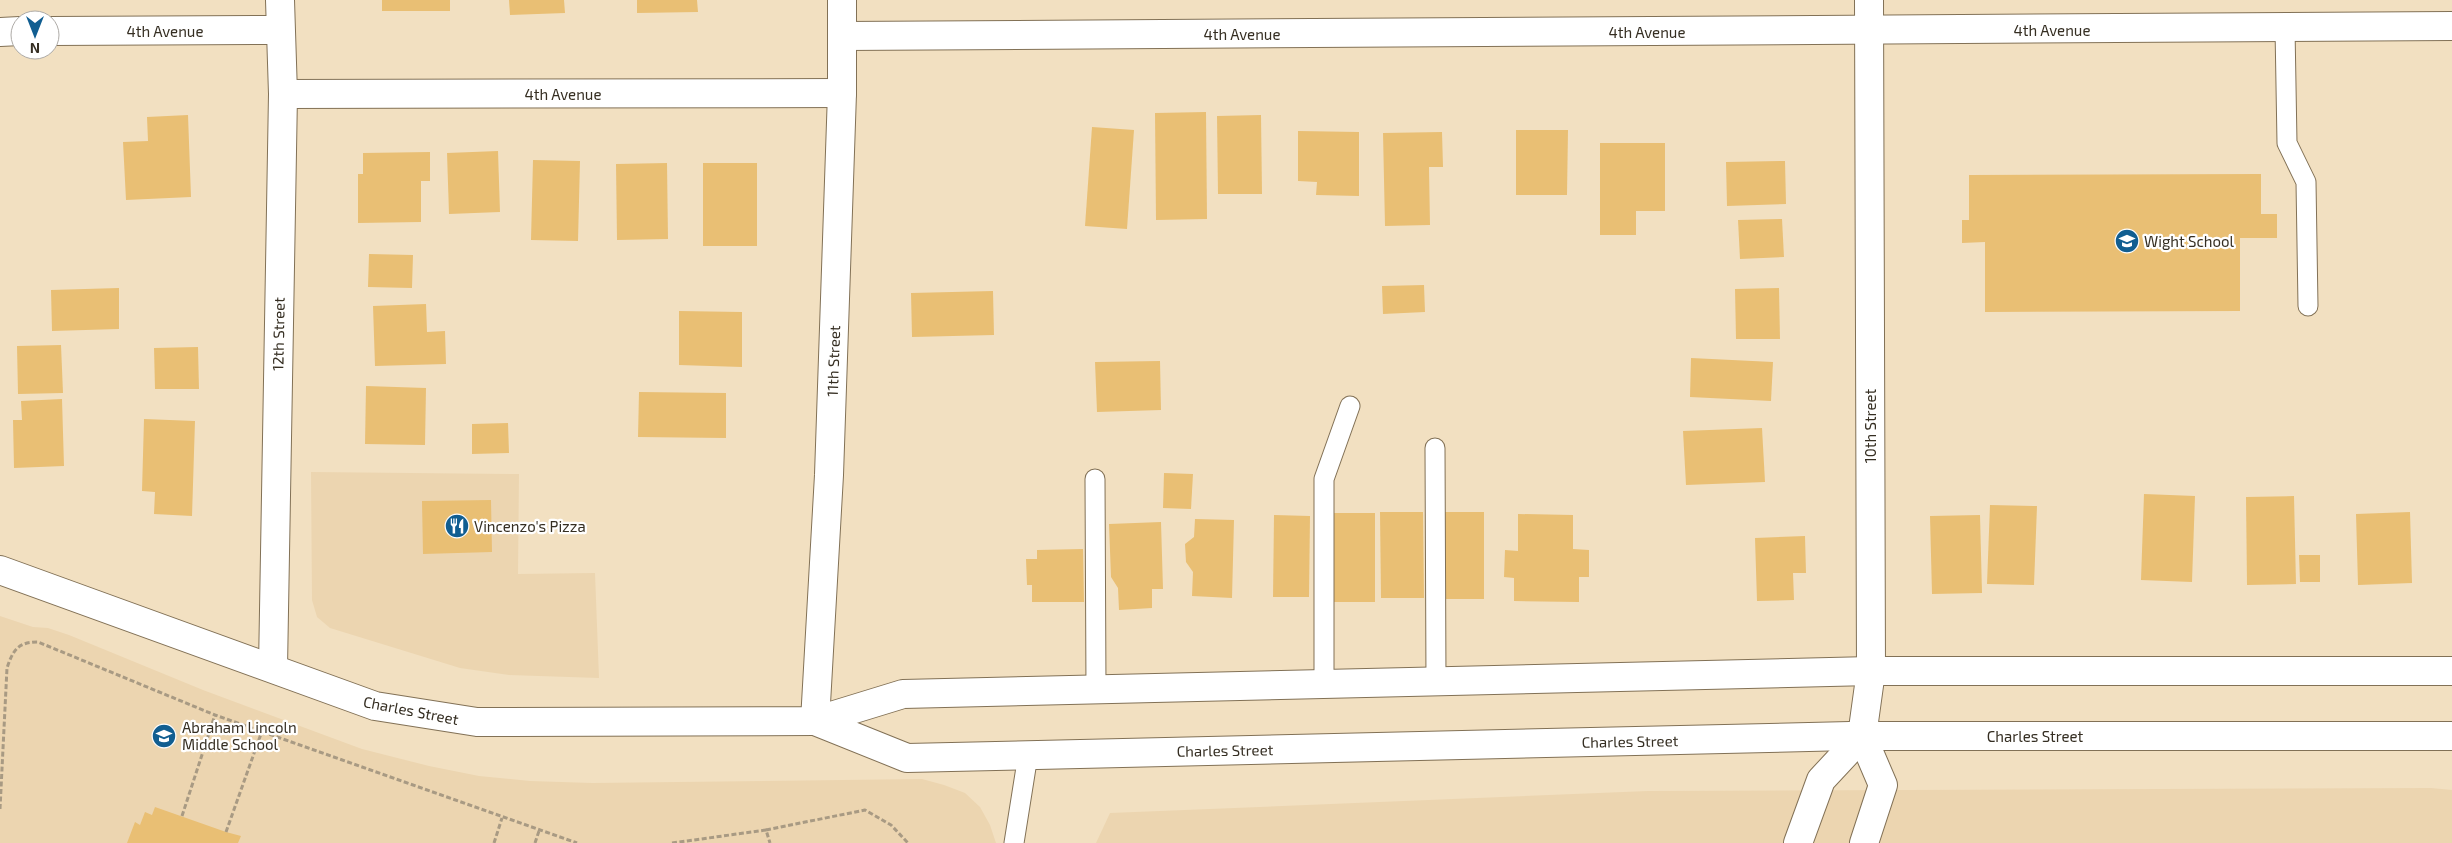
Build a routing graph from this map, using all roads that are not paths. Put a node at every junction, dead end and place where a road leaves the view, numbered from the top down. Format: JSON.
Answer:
{"nodes":[{"id":1,"x":280,"y":0,"type":"edge"},
{"id":2,"x":842,"y":0,"type":"edge"},
{"id":3,"x":1869,"y":0,"type":"edge"},
{"id":4,"x":2452,"y":26,"type":"edge"},
{"id":5,"x":2285,"y":28,"type":"junction"},
{"id":6,"x":280,"y":30,"type":"junction"},
{"id":7,"x":60,"y":31,"type":"edge"},
{"id":8,"x":1868,"y":31,"type":"junction"},
{"id":9,"x":843,"y":36,"type":"junction"},
{"id":10,"x":842,"y":93,"type":"junction"},
{"id":11,"x":283,"y":94,"type":"junction"},
{"id":12,"x":2308,"y":306,"type":"dead end"},
{"id":13,"x":1350,"y":406,"type":"dead end"},
{"id":14,"x":1435,"y":448,"type":"dead end"},
{"id":15,"x":1095,"y":479,"type":"dead end"},
{"id":16,"x":0,"y":570,"type":"edge"},
{"id":17,"x":273,"y":668,"type":"junction"},
{"id":18,"x":1871,"y":671,"type":"junction"},
{"id":19,"x":2452,"y":671,"type":"edge"},
{"id":20,"x":1436,"y":681,"type":"junction"},
{"id":21,"x":1324,"y":684,"type":"junction"},
{"id":22,"x":1096,"y":690,"type":"junction"},
{"id":23,"x":815,"y":721,"type":"junction"},
{"id":24,"x":1862,"y":736,"type":"junction"},
{"id":25,"x":2452,"y":736,"type":"edge"},
{"id":26,"x":1028,"y":755,"type":"junction"},
{"id":27,"x":1014,"y":843,"type":"edge"},
{"id":28,"x":1798,"y":843,"type":"edge"},
{"id":29,"x":1864,"y":843,"type":"edge"}],
"edges":[{"from":1,"to":6,"type":"main road","name":"12th Street"},
{"from":2,"to":9,"type":"main road","name":"11th Street"},
{"from":3,"to":8,"type":"main road","name":"10th Street"},
{"from":4,"to":5,"type":"main road","name":"4th Avenue"},
{"from":5,"to":8,"type":"main road","name":"4th Avenue"},
{"from":5,"to":12,"type":"lane"},
{"from":6,"to":7,"type":"main road","name":"4th Avenue"},
{"from":6,"to":11,"type":"main road","name":"12th Street"},
{"from":8,"to":9,"type":"main road","name":"4th Avenue"},
{"from":8,"to":18,"type":"main road","name":"10th Street"},
{"from":9,"to":10,"type":"main road","name":"11th Street"},
{"from":10,"to":11,"type":"main road","name":"4th Avenue"},
{"from":10,"to":23,"type":"main road","name":"11th Street"},
{"from":11,"to":17,"type":"main road","name":"12th Street"},
{"from":13,"to":21,"type":"lane"},
{"from":14,"to":20,"type":"lane"},
{"from":15,"to":22,"type":"lane"},
{"from":16,"to":17,"type":"main road","name":"Charles Street"},
{"from":17,"to":23,"type":"main road","name":"Charles Street"},
{"from":18,"to":19,"type":"main road","name":"Charles Street"},
{"from":18,"to":20,"type":"main road","name":"Charles Street"},
{"from":18,"to":24,"type":"main road","name":"10th Street"},
{"from":20,"to":21,"type":"main road","name":"Charles Street"},
{"from":21,"to":22,"type":"main road","name":"Charles Street"},
{"from":22,"to":23,"type":"main road","name":"Charles Street"},
{"from":23,"to":26,"type":"main road","name":"Charles Street"},
{"from":24,"to":25,"type":"main road","name":"Charles Street"},
{"from":24,"to":26,"type":"main road","name":"Charles Street"},
{"from":24,"to":28,"type":"main road"},
{"from":24,"to":29,"type":"main road"},
{"from":26,"to":27,"type":"lane"}]}
